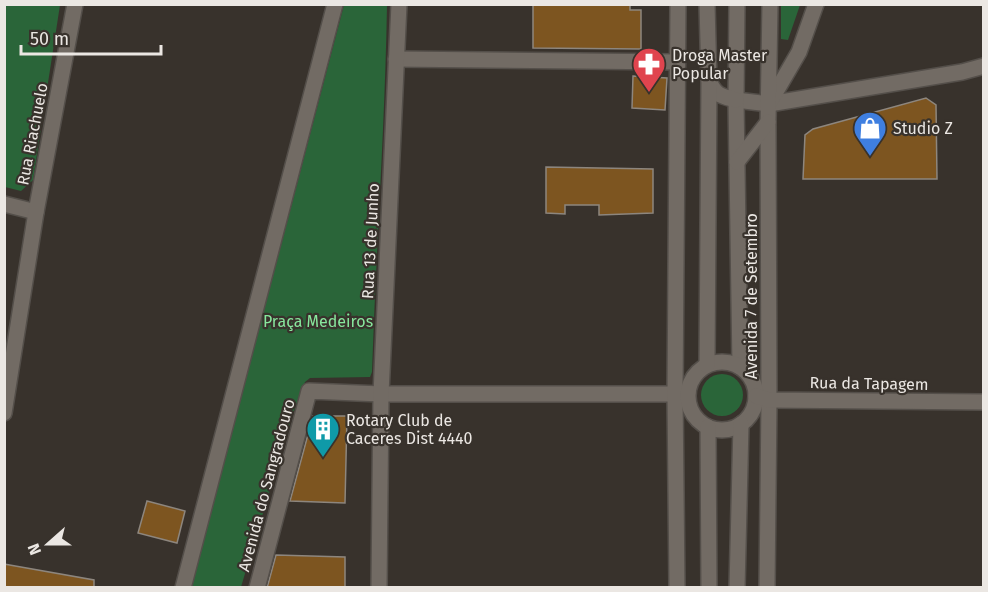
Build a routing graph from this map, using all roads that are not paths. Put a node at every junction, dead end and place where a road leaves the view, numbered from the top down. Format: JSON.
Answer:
{"nodes":[{"id":1,"x":75,"y":4,"type":"edge"},
{"id":2,"x":334,"y":4,"type":"edge"},
{"id":3,"x":399,"y":4,"type":"edge"},
{"id":4,"x":678,"y":4,"type":"edge"},
{"id":5,"x":707,"y":4,"type":"edge"},
{"id":6,"x":737,"y":4,"type":"edge"},
{"id":7,"x":770,"y":4,"type":"edge"},
{"id":8,"x":816,"y":4,"type":"edge"},
{"id":9,"x":396,"y":59,"type":"junction"},
{"id":10,"x":677,"y":62,"type":"junction"},
{"id":11,"x":984,"y":66,"type":"edge"},
{"id":12,"x":709,"y":81,"type":"junction"},
{"id":13,"x":736,"y":100,"type":"junction"},
{"id":14,"x":769,"y":104,"type":"junction"},
{"id":15,"x":768,"y":122,"type":"junction"},
{"id":16,"x":737,"y":162,"type":"junction"},
{"id":17,"x":4,"y":204,"type":"edge"},
{"id":18,"x":36,"y":212,"type":"junction"},
{"id":19,"x":707,"y":365,"type":"junction"},
{"id":20,"x":740,"y":368,"type":"junction"},
{"id":21,"x":682,"y":393,"type":"junction"},
{"id":22,"x":381,"y":394,"type":"junction"},
{"id":23,"x":762,"y":398,"type":"junction"},
{"id":24,"x":984,"y":402,"type":"edge"},
{"id":25,"x":4,"y":413,"type":"edge"},
{"id":26,"x":741,"y":424,"type":"junction"},
{"id":27,"x":708,"y":427,"type":"junction"},
{"id":28,"x":183,"y":588,"type":"edge"},
{"id":29,"x":257,"y":588,"type":"edge"},
{"id":30,"x":379,"y":588,"type":"edge"},
{"id":31,"x":677,"y":588,"type":"edge"},
{"id":32,"x":709,"y":588,"type":"edge"},
{"id":33,"x":737,"y":588,"type":"edge"},
{"id":34,"x":767,"y":588,"type":"edge"}],
"edges":[{"from":1,"to":18,"type":"street","name":"Rua Riachuelo"},
{"from":2,"to":28,"type":"street"},
{"from":3,"to":9,"type":"street","name":"Rua 13 de Junho"},
{"from":4,"to":10,"type":"street"},
{"from":5,"to":12,"type":"street"},
{"from":6,"to":13,"type":"street","name":"Avenida 7 de Setembro"},
{"from":7,"to":14,"type":"street","name":"Avenida 7 de Setembro"},
{"from":8,"to":14,"type":"street"},
{"from":9,"to":10,"type":"street"},
{"from":9,"to":22,"type":"street","name":"Rua 13 de Junho"},
{"from":10,"to":21,"type":"street"},
{"from":11,"to":14,"type":"street"},
{"from":12,"to":13,"type":"street"},
{"from":12,"to":19,"type":"street"},
{"from":13,"to":14,"type":"street"},
{"from":13,"to":16,"type":"street","name":"Avenida 7 de Setembro"},
{"from":14,"to":15,"type":"street","name":"Avenida 7 de Setembro"},
{"from":15,"to":16,"type":"street"},
{"from":15,"to":23,"type":"street","name":"Avenida 7 de Setembro"},
{"from":16,"to":20,"type":"street","name":"Avenida 7 de Setembro"},
{"from":17,"to":18,"type":"street"},
{"from":18,"to":25,"type":"street","name":"Rua Riachuelo"},
{"from":19,"to":20,"type":"street"},
{"from":19,"to":21,"type":"street"},
{"from":20,"to":23,"type":"street"},
{"from":21,"to":22,"type":"street"},
{"from":21,"to":27,"type":"street"},
{"from":21,"to":31,"type":"street"},
{"from":22,"to":29,"type":"street","name":"Avenida do Sangradouro"},
{"from":22,"to":30,"type":"street","name":"Rua 13 de Junho"},
{"from":23,"to":24,"type":"street","name":"Rua da Tapagem"},
{"from":23,"to":26,"type":"street"},
{"from":23,"to":34,"type":"street","name":"Avenida 7 de Setembro"},
{"from":26,"to":27,"type":"street"},
{"from":26,"to":33,"type":"street"},
{"from":27,"to":32,"type":"street"}]}
